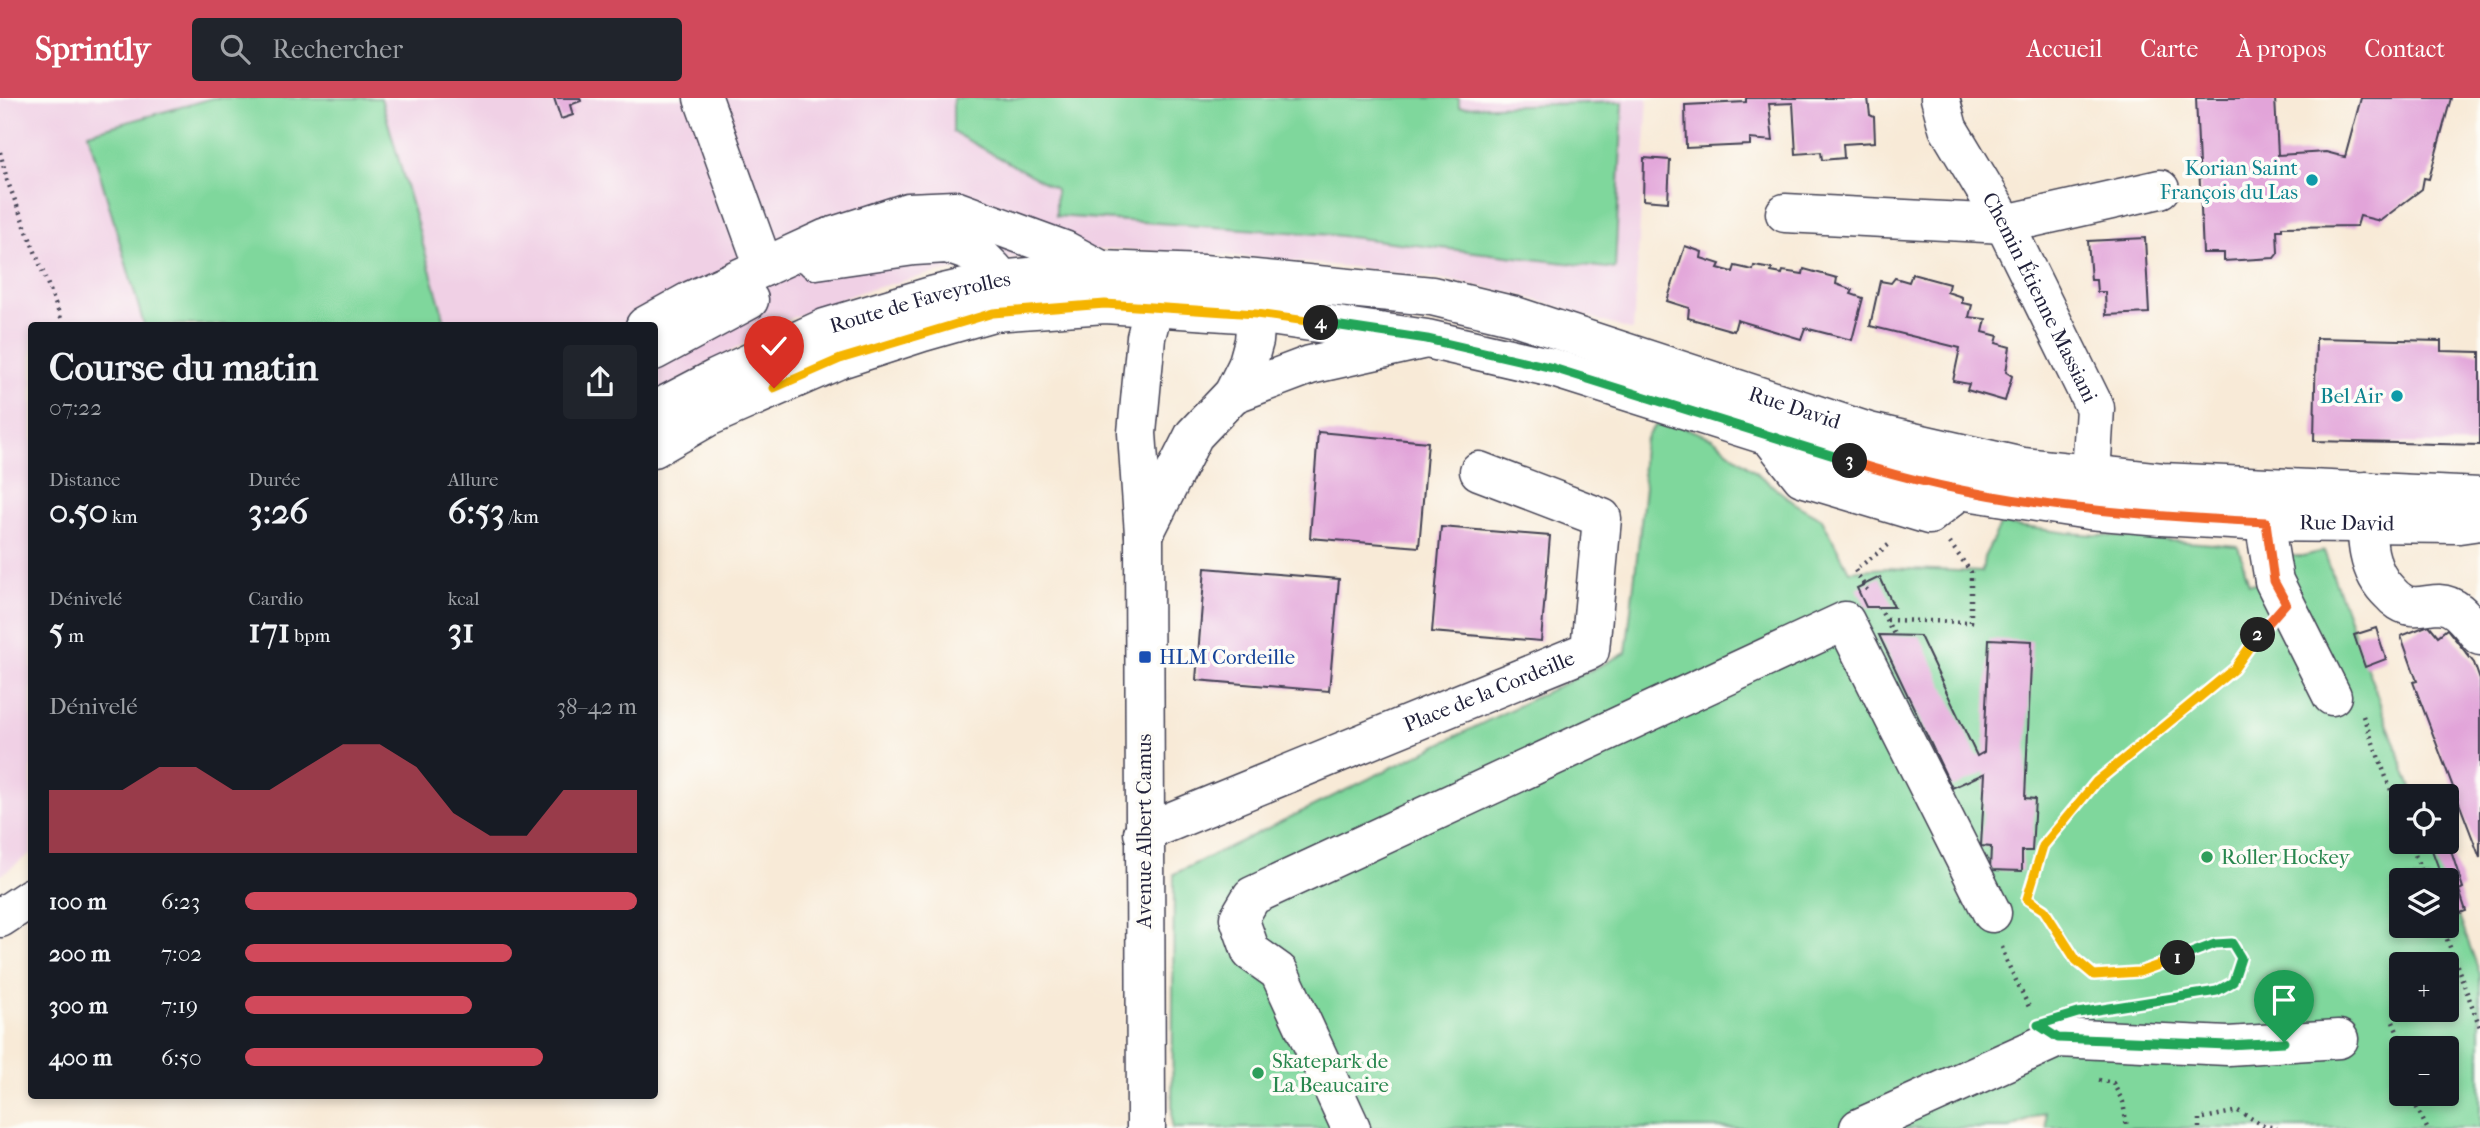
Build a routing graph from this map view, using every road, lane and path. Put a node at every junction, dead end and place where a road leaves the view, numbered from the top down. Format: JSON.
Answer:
{"nodes":[{"id":1,"x":703,"y":98,"type":"edge"},
{"id":2,"x":1940,"y":98,"type":"edge"},
{"id":3,"x":0,"y":152,"type":"edge"},
{"id":4,"x":2160,"y":189,"type":"dead end"},
{"id":5,"x":1785,"y":213,"type":"dead end"},
{"id":6,"x":2005,"y":224,"type":"junction"},
{"id":7,"x":878,"y":252,"type":"junction"},
{"id":8,"x":764,"y":267,"type":"junction"},
{"id":9,"x":1203,"y":274,"type":"junction"},
{"id":10,"x":1103,"y":287,"type":"junction"},
{"id":11,"x":996,"y":296,"type":"junction"},
{"id":12,"x":1154,"y":306,"type":"junction"},
{"id":13,"x":1256,"y":314,"type":"junction"},
{"id":14,"x":62,"y":322,"type":"edge"},
{"id":15,"x":652,"y":322,"type":"edge"},
{"id":16,"x":1427,"y":339,"type":"junction"},
{"id":17,"x":658,"y":349,"type":"edge"},
{"id":18,"x":1233,"y":394,"type":"junction"},
{"id":19,"x":658,"y":409,"type":"edge"},
{"id":20,"x":708,"y":417,"type":"junction"},
{"id":21,"x":658,"y":428,"type":"edge"},
{"id":22,"x":1768,"y":434,"type":"junction"},
{"id":23,"x":658,"y":446,"type":"edge"},
{"id":24,"x":1479,"y":471,"type":"dead end"},
{"id":25,"x":1960,"y":490,"type":"junction"},
{"id":26,"x":2090,"y":492,"type":"junction"},
{"id":27,"x":2480,"y":497,"type":"edge"},
{"id":28,"x":2266,"y":504,"type":"junction"},
{"id":29,"x":2366,"y":507,"type":"junction"},
{"id":30,"x":1929,"y":515,"type":"junction"},
{"id":31,"x":2480,"y":521,"type":"edge"},
{"id":32,"x":1144,"y":534,"type":"junction"},
{"id":33,"x":1971,"y":572,"type":"dead end"},
{"id":34,"x":1871,"y":595,"type":"dead end"},
{"id":35,"x":2286,"y":603,"type":"junction"},
{"id":36,"x":1879,"y":607,"type":"dead end"},
{"id":37,"x":1849,"y":629,"type":"junction"},
{"id":38,"x":1895,"y":636,"type":"dead end"},
{"id":39,"x":2480,"y":636,"type":"edge"},
{"id":40,"x":2332,"y":696,"type":"dead end"},
{"id":41,"x":1143,"y":833,"type":"junction"},
{"id":42,"x":2027,"y":899,"type":"junction"},
{"id":43,"x":28,"y":900,"type":"edge"},
{"id":44,"x":1992,"y":913,"type":"junction"},
{"id":45,"x":0,"y":918,"type":"edge"},
{"id":46,"x":2447,"y":938,"type":"edge"},
{"id":47,"x":2027,"y":1003,"type":"dead end"},
{"id":48,"x":2141,"y":1004,"type":"dead end"},
{"id":49,"x":2393,"y":1022,"type":"dead end"},
{"id":50,"x":2480,"y":1027,"type":"edge"},
{"id":51,"x":2399,"y":1036,"type":"edge"},
{"id":52,"x":2058,"y":1038,"type":"junction"},
{"id":53,"x":2339,"y":1040,"type":"dead end"},
{"id":54,"x":2416,"y":1106,"type":"edge"},
{"id":55,"x":1146,"y":1128,"type":"edge"},
{"id":56,"x":1351,"y":1128,"type":"edge"},
{"id":57,"x":1859,"y":1128,"type":"edge"},
{"id":58,"x":2127,"y":1128,"type":"edge"},
{"id":59,"x":2199,"y":1128,"type":"edge"},
{"id":60,"x":2277,"y":1128,"type":"edge"},
{"id":61,"x":2427,"y":1128,"type":"edge"}],
"edges":[{"from":1,"to":8,"type":"main road"},
{"from":2,"to":6,"type":"main road","name":"Chemin Étienne Massiani"},
{"from":3,"to":14,"type":"path"},
{"from":4,"to":6,"type":"main road"},
{"from":5,"to":6,"type":"main road"},
{"from":6,"to":26,"type":"main road","name":"Chemin Étienne Massiani"},
{"from":7,"to":8,"type":"main road"},
{"from":7,"to":11,"type":"main road"},
{"from":7,"to":17,"type":"main road"},
{"from":8,"to":10,"type":"main road"},
{"from":8,"to":15,"type":"main road"},
{"from":9,"to":10,"type":"main road","name":"Route de Faveyrolles"},
{"from":9,"to":12,"type":"main road"},
{"from":9,"to":13,"type":"main road"},
{"from":9,"to":26,"type":"main road","name":"Rue David"},
{"from":10,"to":11,"type":"main road","name":"Route de Faveyrolles"},
{"from":10,"to":12,"type":"main road","name":"Rue David"},
{"from":11,"to":19,"type":"main road","name":"Route de Faveyrolles"},
{"from":11,"to":20,"type":"main road","name":"Route de Faveyrolles"},
{"from":12,"to":13,"type":"main road","name":"Rue David"},
{"from":12,"to":32,"type":"main road","name":"Avenue Albert Camus"},
{"from":13,"to":16,"type":"main road","name":"Rue David"},
{"from":13,"to":18,"type":"main road","name":"Avenue Albert Camus"},
{"from":16,"to":18,"type":"main road","name":"Avenue Albert Camus"},
{"from":16,"to":22,"type":"main road","name":"Rue David"},
{"from":18,"to":32,"type":"main road","name":"Avenue Albert Camus"},
{"from":20,"to":21,"type":"main road"},
{"from":20,"to":23,"type":"main road","name":"Route de Faveyrolles"},
{"from":22,"to":25,"type":"main road","name":"Rue David"},
{"from":22,"to":30,"type":"main road"},
{"from":24,"to":41,"type":"main road","name":"Place de la Cordeille"},
{"from":25,"to":26,"type":"main road","name":"Rue David"},
{"from":25,"to":30,"type":"main road"},
{"from":26,"to":28,"type":"main road","name":"Rue David"},
{"from":27,"to":29,"type":"main road","name":"Rue David"},
{"from":28,"to":29,"type":"main road","name":"Rue David"},
{"from":28,"to":35,"type":"main road"},
{"from":29,"to":31,"type":"main road","name":"Rue David"},
{"from":29,"to":39,"type":"main road"},
{"from":30,"to":34,"type":"path"},
{"from":32,"to":41,"type":"main road","name":"Avenue Albert Camus"},
{"from":33,"to":37,"type":"path"},
{"from":35,"to":40,"type":"main road"},
{"from":35,"to":42,"type":"path"},
{"from":36,"to":38,"type":"path","bridge":true},
{"from":37,"to":44,"type":"main road"},
{"from":37,"to":56,"type":"main road"},
{"from":41,"to":55,"type":"main road","name":"Avenue Albert Camus"},
{"from":42,"to":44,"type":"path"},
{"from":42,"to":48,"type":"path"},
{"from":43,"to":45,"type":"main road"},
{"from":44,"to":47,"type":"path"},
{"from":46,"to":50,"type":"path"},
{"from":49,"to":51,"type":"path"},
{"from":52,"to":53,"type":"main road"},
{"from":52,"to":57,"type":"main road"},
{"from":52,"to":58,"type":"path"},
{"from":54,"to":61,"type":"path"},
{"from":59,"to":60,"type":"path"}]}
